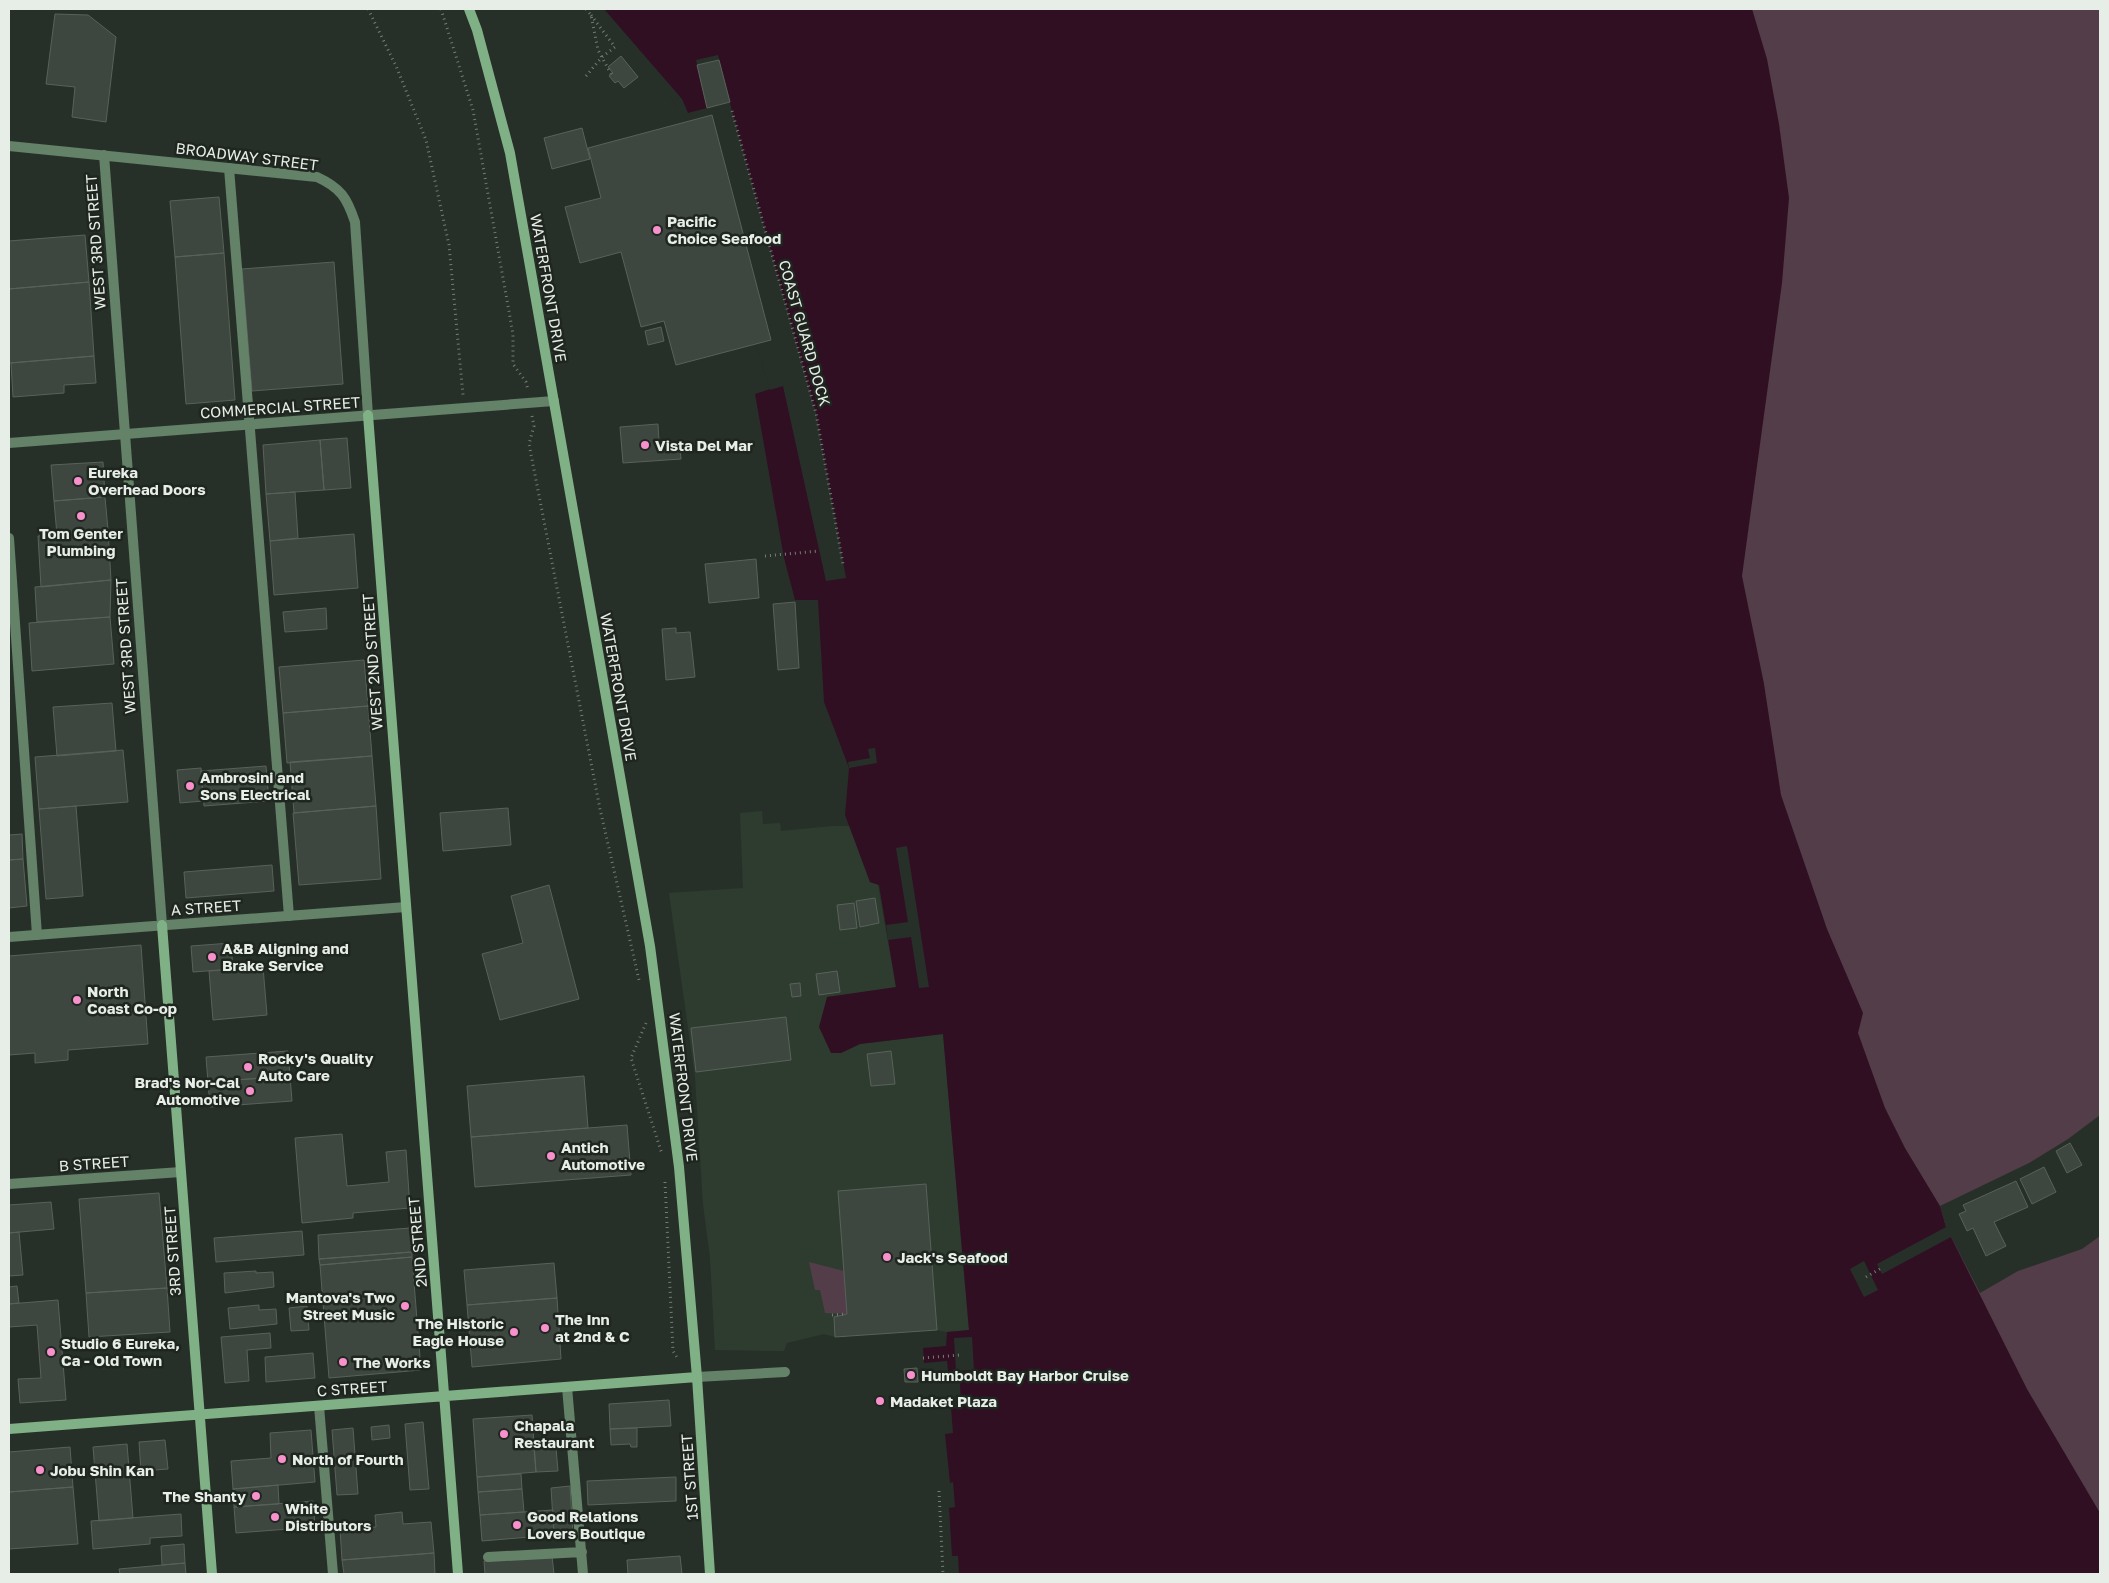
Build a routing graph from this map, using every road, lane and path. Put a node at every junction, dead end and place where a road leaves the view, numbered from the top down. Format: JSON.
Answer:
{"nodes":[{"id":1,"x":368,"y":9,"type":"edge"},
{"id":2,"x":469,"y":9,"type":"edge"},
{"id":3,"x":586,"y":9,"type":"edge"},
{"id":4,"x":591,"y":15,"type":"junction"},
{"id":5,"x":602,"y":57,"type":"junction"},
{"id":6,"x":611,"y":74,"type":"dead end"},
{"id":7,"x":586,"y":76,"type":"dead end"},
{"id":8,"x":732,"y":111,"type":"dead end"},
{"id":9,"x":9,"y":146,"type":"edge"},
{"id":10,"x":104,"y":155,"type":"junction"},
{"id":11,"x":228,"y":168,"type":"junction"},
{"id":12,"x":554,"y":401,"type":"junction"},
{"id":13,"x":464,"y":408,"type":"junction"},
{"id":14,"x":368,"y":415,"type":"junction"},
{"id":15,"x":249,"y":424,"type":"junction"},
{"id":16,"x":124,"y":434,"type":"junction"},
{"id":17,"x":9,"y":443,"type":"edge"},
{"id":18,"x":9,"y":538,"type":"edge"},
{"id":19,"x":819,"y":551,"type":"dead end"},
{"id":20,"x":765,"y":556,"type":"dead end"},
{"id":21,"x":843,"y":564,"type":"dead end"},
{"id":22,"x":600,"y":809,"type":"dead end"},
{"id":23,"x":406,"y":907,"type":"junction"},
{"id":24,"x":289,"y":916,"type":"junction"},
{"id":25,"x":162,"y":925,"type":"junction"},
{"id":26,"x":37,"y":935,"type":"junction"},
{"id":27,"x":9,"y":937,"type":"edge"},
{"id":28,"x":641,"y":990,"type":"dead end"},
{"id":29,"x":648,"y":1018,"type":"dead end"},
{"id":30,"x":664,"y":1158,"type":"dead end"},
{"id":31,"x":181,"y":1172,"type":"junction"},
{"id":32,"x":664,"y":1178,"type":"dead end"},
{"id":33,"x":9,"y":1184,"type":"edge"},
{"id":34,"x":1880,"y":1269,"type":"dead end"},
{"id":35,"x":1866,"y":1277,"type":"dead end"},
{"id":36,"x":848,"y":1314,"type":"dead end"},
{"id":37,"x":832,"y":1315,"type":"dead end"},
{"id":38,"x":960,"y":1355,"type":"dead end"},
{"id":39,"x":924,"y":1358,"type":"dead end"},
{"id":40,"x":678,"y":1359,"type":"dead end"},
{"id":41,"x":785,"y":1372,"type":"dead end"},
{"id":42,"x":697,"y":1378,"type":"junction"},
{"id":43,"x":567,"y":1387,"type":"junction"},
{"id":44,"x":444,"y":1396,"type":"junction"},
{"id":45,"x":319,"y":1406,"type":"junction"},
{"id":46,"x":200,"y":1415,"type":"junction"},
{"id":47,"x":9,"y":1429,"type":"edge"},
{"id":48,"x":939,"y":1491,"type":"dead end"},
{"id":49,"x":582,"y":1552,"type":"junction"},
{"id":50,"x":488,"y":1557,"type":"dead end"},
{"id":51,"x":212,"y":1574,"type":"edge"},
{"id":52,"x":333,"y":1574,"type":"edge"},
{"id":53,"x":458,"y":1574,"type":"edge"},
{"id":54,"x":583,"y":1574,"type":"edge"},
{"id":55,"x":710,"y":1574,"type":"edge"},
{"id":56,"x":943,"y":1574,"type":"edge"}],
"edges":[{"from":1,"to":13,"type":"path"},
{"from":2,"to":12,"type":"street","name":"WATERFRONT DRIVE"},
{"from":3,"to":4,"type":"path"},
{"from":4,"to":5,"type":"path"},
{"from":4,"to":5,"type":"path"},
{"from":5,"to":6,"type":"path"},
{"from":5,"to":7,"type":"path"},
{"from":8,"to":21,"type":"path","name":"COAST GUARD DOCK"},
{"from":9,"to":10,"type":"street","name":"BROADWAY STREET"},
{"from":10,"to":11,"type":"street","name":"BROADWAY STREET"},
{"from":10,"to":16,"type":"street","name":"WEST 3RD STREET"},
{"from":11,"to":14,"type":"street","name":"BROADWAY STREET"},
{"from":11,"to":15,"type":"street"},
{"from":12,"to":13,"type":"street","name":"COMMERCIAL STREET"},
{"from":12,"to":42,"type":"street","name":"WATERFRONT DRIVE"},
{"from":13,"to":14,"type":"street","name":"COMMERCIAL STREET"},
{"from":14,"to":15,"type":"street","name":"COMMERCIAL STREET"},
{"from":14,"to":23,"type":"street","name":"WEST 2ND STREET"},
{"from":15,"to":16,"type":"street","name":"COMMERCIAL STREET"},
{"from":15,"to":24,"type":"street"},
{"from":16,"to":17,"type":"street","name":"COMMERCIAL STREET"},
{"from":16,"to":25,"type":"street","name":"WEST 3RD STREET"},
{"from":18,"to":26,"type":"street"},
{"from":19,"to":20,"type":"path"},
{"from":22,"to":28,"type":"path"},
{"from":23,"to":24,"type":"street","name":"A STREET"},
{"from":23,"to":44,"type":"street","name":"2ND STREET"},
{"from":24,"to":25,"type":"street","name":"A STREET"},
{"from":25,"to":26,"type":"street","name":"A STREET"},
{"from":25,"to":31,"type":"street","name":"3RD STREET"},
{"from":26,"to":27,"type":"street","name":"A STREET"},
{"from":29,"to":30,"type":"path"},
{"from":31,"to":33,"type":"street","name":"B STREET"},
{"from":31,"to":46,"type":"street","name":"3RD STREET"},
{"from":32,"to":40,"type":"path"},
{"from":34,"to":35,"type":"path"},
{"from":36,"to":37,"type":"path"},
{"from":38,"to":39,"type":"path"},
{"from":41,"to":42,"type":"street"},
{"from":42,"to":43,"type":"street","name":"C STREET"},
{"from":42,"to":55,"type":"street","name":"1ST STREET"},
{"from":43,"to":44,"type":"street","name":"C STREET"},
{"from":43,"to":49,"type":"street"},
{"from":44,"to":45,"type":"street","name":"C STREET"},
{"from":44,"to":53,"type":"street","name":"2ND STREET"},
{"from":45,"to":46,"type":"street","name":"C STREET"},
{"from":45,"to":52,"type":"street"},
{"from":46,"to":47,"type":"street","name":"C STREET"},
{"from":46,"to":51,"type":"street","name":"3RD STREET"},
{"from":48,"to":56,"type":"path"},
{"from":49,"to":50,"type":"street"},
{"from":49,"to":54,"type":"street"}]}
